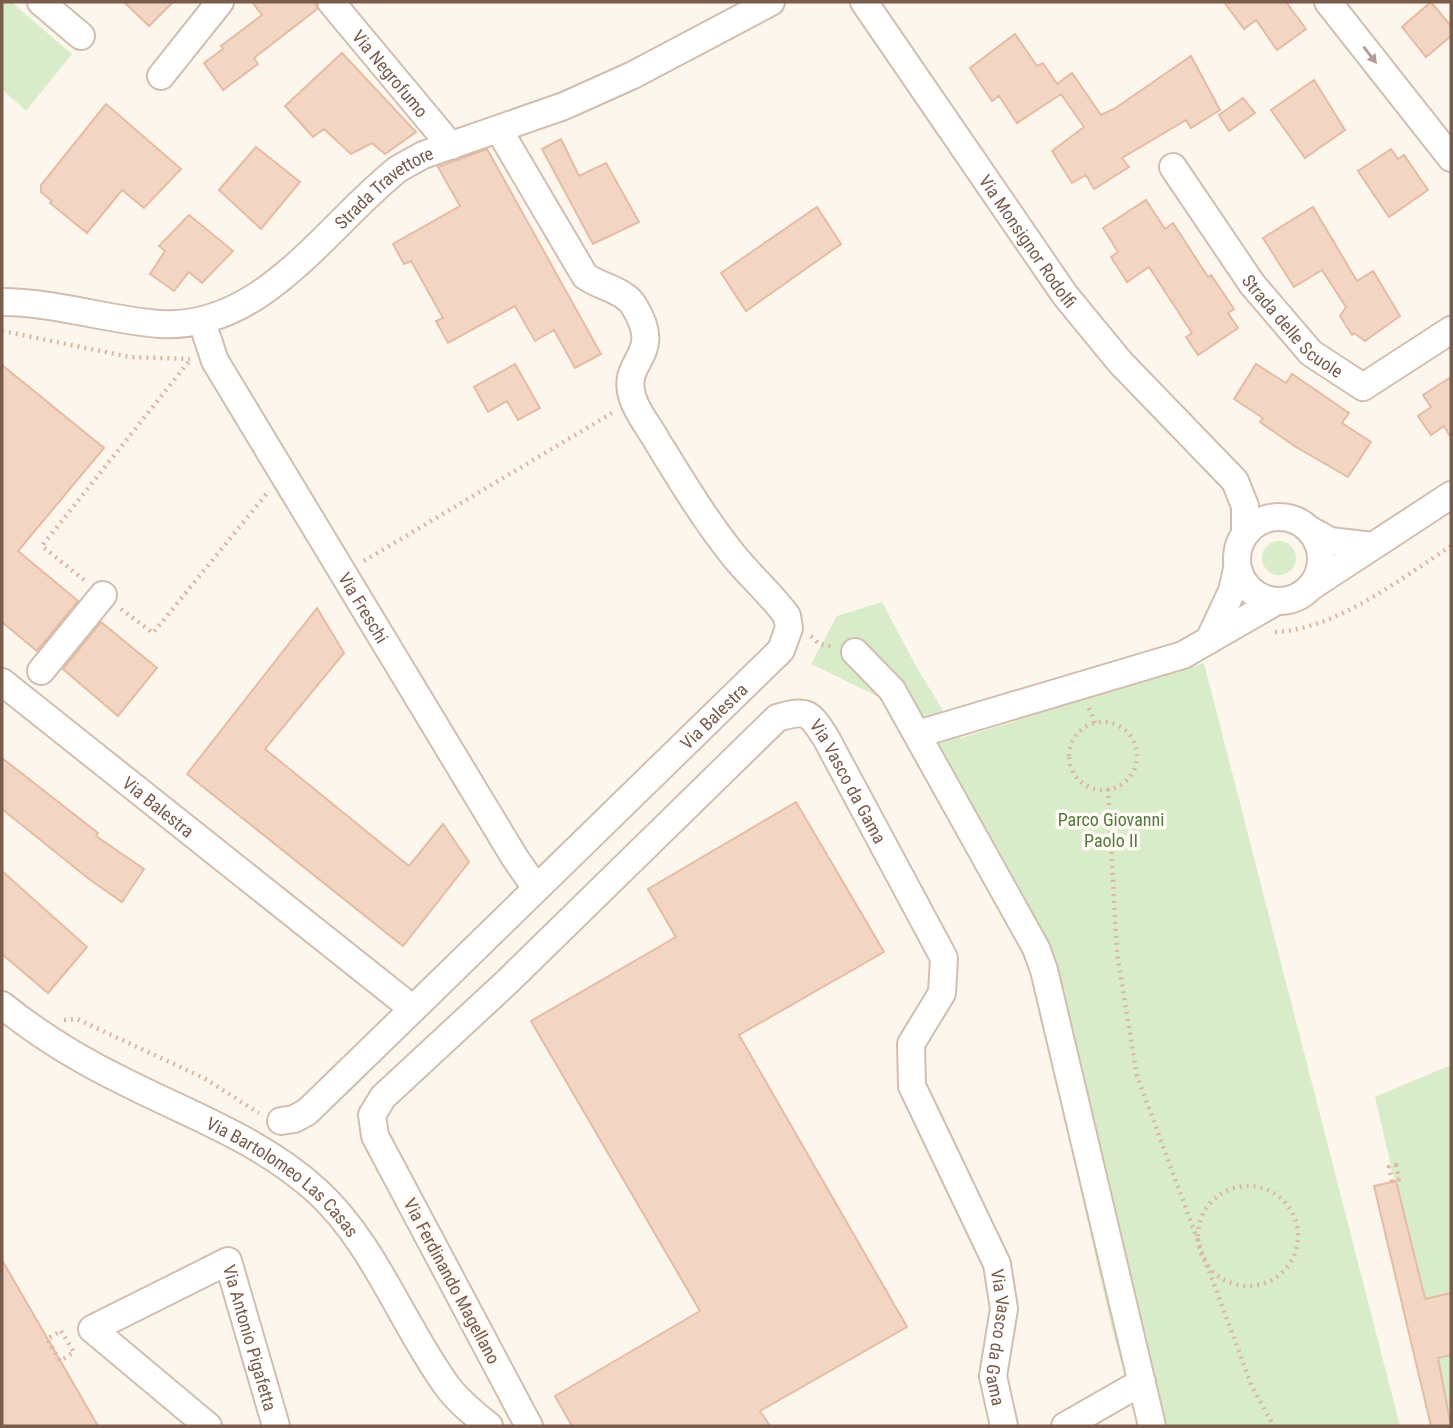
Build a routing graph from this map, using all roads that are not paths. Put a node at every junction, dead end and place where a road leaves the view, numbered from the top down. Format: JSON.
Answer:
{"nodes":[{"id":1,"x":41,"y":2,"type":"edge"},
{"id":2,"x":220,"y":2,"type":"edge"},
{"id":3,"x":331,"y":2,"type":"edge"},
{"id":4,"x":771,"y":2,"type":"edge"},
{"id":5,"x":864,"y":2,"type":"edge"},
{"id":6,"x":1328,"y":2,"type":"edge"},
{"id":7,"x":81,"y":36,"type":"dead end"},
{"id":8,"x":161,"y":76,"type":"dead end"},
{"id":9,"x":499,"y":130,"type":"junction"},
{"id":10,"x":451,"y":146,"type":"junction"},
{"id":11,"x":1451,"y":158,"type":"edge"},
{"id":12,"x":1173,"y":167,"type":"dead end"},
{"id":13,"x":2,"y":302,"type":"edge"},
{"id":14,"x":202,"y":322,"type":"junction"},
{"id":15,"x":1451,"y":330,"type":"edge"},
{"id":16,"x":1219,"y":462,"type":"junction"},
{"id":17,"x":1451,"y":495,"type":"edge"},
{"id":18,"x":1280,"y":516,"type":"junction"},
{"id":19,"x":1310,"y":530,"type":"junction"},
{"id":20,"x":1245,"y":533,"type":"junction"},
{"id":21,"x":1372,"y":546,"type":"junction"},
{"id":22,"x":1237,"y":569,"type":"junction"},
{"id":23,"x":1312,"y":586,"type":"junction"},
{"id":24,"x":103,"y":595,"type":"road end"},
{"id":25,"x":1275,"y":602,"type":"junction"},
{"id":26,"x":1209,"y":640,"type":"junction"},
{"id":27,"x":855,"y":652,"type":"road end"},
{"id":28,"x":41,"y":671,"type":"dead end"},
{"id":29,"x":2,"y":682,"type":"edge"},
{"id":30,"x":918,"y":734,"type":"junction"},
{"id":31,"x":536,"y":888,"type":"junction"},
{"id":32,"x":2,"y":1005,"type":"edge"},
{"id":33,"x":412,"y":1009,"type":"junction"},
{"id":34,"x":274,"y":1117,"type":"road end"},
{"id":35,"x":375,"y":1136,"type":"joint"},
{"id":36,"x":1142,"y":1382,"type":"junction"},
{"id":37,"x":1076,"y":1420,"type":"edge"},
{"id":38,"x":208,"y":1426,"type":"edge"},
{"id":39,"x":276,"y":1426,"type":"edge"},
{"id":40,"x":489,"y":1426,"type":"edge"},
{"id":41,"x":529,"y":1426,"type":"edge"},
{"id":42,"x":1004,"y":1426,"type":"edge"},
{"id":43,"x":1152,"y":1426,"type":"edge"}],
"edges":[{"from":1,"to":7,"type":"street"},
{"from":2,"to":8,"type":"street"},
{"from":3,"to":10,"type":"street","name":"Via Negrofumo"},
{"from":4,"to":9,"type":"street","name":"Strada Travettore"},
{"from":5,"to":16,"type":"street","name":"Via Monsignor Rodolfi"},
{"from":6,"to":11,"type":"street","one_way":true},
{"from":9,"to":10,"type":"street","name":"Strada Travettore"},
{"from":9,"to":31,"type":"street","name":"Via Balestra"},
{"from":10,"to":14,"type":"street","name":"Strada Travettore"},
{"from":12,"to":15,"type":"street","name":"Strada delle Scuole"},
{"from":13,"to":14,"type":"street","name":"Strada Travettore"},
{"from":14,"to":31,"type":"street","name":"Via Freschi"},
{"from":16,"to":18,"type":"street","name":"Via Monsignor Rodolfi"},
{"from":16,"to":20,"type":"street","name":"Via Monsignor Rodolfi"},
{"from":17,"to":21,"type":"street"},
{"from":18,"to":19,"type":"street","name":"Via Monsignor Rodolfi"},
{"from":18,"to":20,"type":"street"},
{"from":19,"to":21,"type":"street","name":"Via Monsignor Rodolfi"},
{"from":19,"to":23,"type":"street"},
{"from":20,"to":22,"type":"street","name":"Via Monsignor Rodolfi"},
{"from":21,"to":23,"type":"street"},
{"from":22,"to":25,"type":"street"},
{"from":22,"to":26,"type":"street"},
{"from":23,"to":25,"type":"street"},
{"from":24,"to":28,"type":"street"},
{"from":25,"to":26,"type":"street"},
{"from":26,"to":30,"type":"street"},
{"from":27,"to":30,"type":"street"},
{"from":29,"to":33,"type":"street","name":"Via Balestra"},
{"from":30,"to":36,"type":"street"},
{"from":31,"to":33,"type":"street","name":"Via Balestra"},
{"from":32,"to":40,"type":"street","name":"Via Bartolomeo Las Casas"},
{"from":33,"to":34,"type":"street","name":"Via Balestra"},
{"from":35,"to":41,"type":"street","name":"Via Ferdinando Magellano"},
{"from":35,"to":42,"type":"street","name":"Via Vasco da Gama"},
{"from":36,"to":37,"type":"street"},
{"from":36,"to":43,"type":"street"},
{"from":38,"to":39,"type":"street","name":"Via Antonio Pigafetta"}]}
